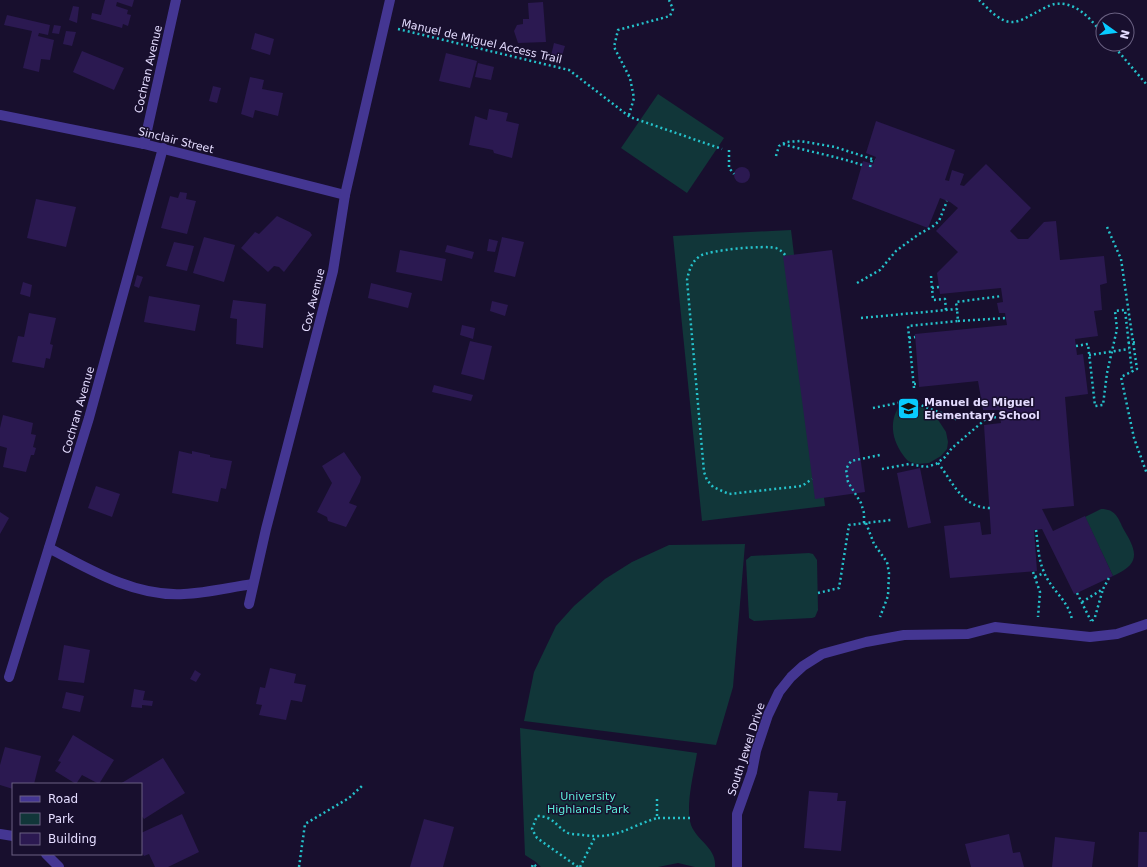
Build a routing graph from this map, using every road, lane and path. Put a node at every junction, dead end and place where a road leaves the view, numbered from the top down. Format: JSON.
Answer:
{"nodes":[{"id":1,"x":176,"y":0,"type":"edge"},
{"id":2,"x":390,"y":0,"type":"edge"},
{"id":3,"x":669,"y":0,"type":"edge"},
{"id":4,"x":979,"y":0,"type":"edge"},
{"id":5,"x":1095,"y":25,"type":"edge"},
{"id":6,"x":384,"y":26,"type":"junction"},
{"id":7,"x":1119,"y":52,"type":"edge"},
{"id":8,"x":1147,"y":85,"type":"edge"},
{"id":9,"x":0,"y":115,"type":"edge"},
{"id":10,"x":629,"y":115,"type":"junction"},
{"id":11,"x":144,"y":144,"type":"junction"},
{"id":12,"x":782,"y":144,"type":"junction"},
{"id":13,"x":163,"y":148,"type":"junction"},
{"id":14,"x":722,"y":149,"type":"dead end"},
{"id":15,"x":729,"y":150,"type":"dead end"},
{"id":16,"x":776,"y":156,"type":"dead end"},
{"id":17,"x":862,"y":165,"type":"dead end"},
{"id":18,"x":870,"y":167,"type":"dead end"},
{"id":19,"x":734,"y":174,"type":"dead end"},
{"id":20,"x":345,"y":195,"type":"junction"},
{"id":21,"x":947,"y":201,"type":"dead end"},
{"id":22,"x":1107,"y":227,"type":"dead end"},
{"id":23,"x":785,"y":255,"type":"dead end"},
{"id":24,"x":931,"y":276,"type":"dead end"},
{"id":25,"x":857,"y":283,"type":"dead end"},
{"id":26,"x":939,"y":287,"type":"dead end"},
{"id":27,"x":932,"y":288,"type":"junction"},
{"id":28,"x":1002,"y":296,"type":"dead end"},
{"id":29,"x":957,"y":308,"type":"junction"},
{"id":30,"x":946,"y":310,"type":"junction"},
{"id":31,"x":861,"y":318,"type":"dead end"},
{"id":32,"x":1006,"y":318,"type":"dead end"},
{"id":33,"x":958,"y":321,"type":"junction"},
{"id":34,"x":915,"y":337,"type":"dead end"},
{"id":35,"x":909,"y":338,"type":"junction"},
{"id":36,"x":1135,"y":342,"type":"junction"},
{"id":37,"x":1128,"y":343,"type":"junction"},
{"id":38,"x":1076,"y":346,"type":"dead end"},
{"id":39,"x":1129,"y":349,"type":"junction"},
{"id":40,"x":1111,"y":352,"type":"junction"},
{"id":41,"x":1089,"y":355,"type":"junction"},
{"id":42,"x":1132,"y":372,"type":"junction"},
{"id":43,"x":914,"y":384,"type":"junction"},
{"id":44,"x":919,"y":384,"type":"dead end"},
{"id":45,"x":914,"y":388,"type":"dead end"},
{"id":46,"x":874,"y":408,"type":"dead end"},
{"id":47,"x":1000,"y":417,"type":"dead end"},
{"id":48,"x":987,"y":418,"type":"junction"},
{"id":49,"x":880,"y":455,"type":"dead end"},
{"id":50,"x":938,"y":463,"type":"junction"},
{"id":51,"x":882,"y":469,"type":"dead end"},
{"id":52,"x":1147,"y":474,"type":"edge"},
{"id":53,"x":812,"y":479,"type":"dead end"},
{"id":54,"x":990,"y":508,"type":"dead end"},
{"id":55,"x":891,"y":520,"type":"dead end"},
{"id":56,"x":865,"y":523,"type":"junction"},
{"id":57,"x":1036,"y":530,"type":"dead end"},
{"id":58,"x":49,"y":548,"type":"junction"},
{"id":59,"x":1033,"y":572,"type":"dead end"},
{"id":60,"x":1044,"y":573,"type":"junction"},
{"id":61,"x":1035,"y":577,"type":"junction"},
{"id":62,"x":1109,"y":578,"type":"dead end"},
{"id":63,"x":253,"y":584,"type":"junction"},
{"id":64,"x":1103,"y":589,"type":"junction"},
{"id":65,"x":818,"y":593,"type":"dead end"},
{"id":66,"x":1077,"y":593,"type":"dead end"},
{"id":67,"x":1082,"y":602,"type":"junction"},
{"id":68,"x":249,"y":604,"type":"dead end"},
{"id":69,"x":880,"y":617,"type":"dead end"},
{"id":70,"x":1073,"y":622,"type":"dead end"},
{"id":71,"x":1037,"y":624,"type":"dead end"},
{"id":72,"x":1147,"y":624,"type":"edge"},
{"id":73,"x":9,"y":677,"type":"dead end"},
{"id":74,"x":362,"y":786,"type":"dead end"},
{"id":75,"x":657,"y":799,"type":"dead end"},
{"id":76,"x":657,"y":818,"type":"junction"},
{"id":77,"x":691,"y":818,"type":"dead end"},
{"id":78,"x":0,"y":834,"type":"edge"},
{"id":79,"x":12,"y":836,"type":"edge"},
{"id":80,"x":596,"y":837,"type":"junction"},
{"id":81,"x":47,"y":855,"type":"edge"},
{"id":82,"x":59,"y":867,"type":"edge"},
{"id":83,"x":299,"y":867,"type":"edge"},
{"id":84,"x":532,"y":867,"type":"edge"},
{"id":85,"x":537,"y":867,"type":"edge"},
{"id":86,"x":579,"y":867,"type":"edge"},
{"id":87,"x":736,"y":867,"type":"edge"}],
"edges":[{"from":1,"to":11,"type":"street","name":"Cochran Avenue"},
{"from":2,"to":6,"type":"street","name":"Cox Avenue"},
{"from":3,"to":10,"type":"path"},
{"from":4,"to":5,"type":"path"},
{"from":6,"to":10,"type":"path","name":"Manuel de Miguel Access Trail"},
{"from":6,"to":20,"type":"street","name":"Cox Avenue"},
{"from":7,"to":8,"type":"path"},
{"from":9,"to":11,"type":"street","name":"Sinclair Street"},
{"from":10,"to":14,"type":"path","name":"Manuel de Miguel Access Trail"},
{"from":11,"to":13,"type":"street","name":"Sinclair Street"},
{"from":12,"to":16,"type":"path"},
{"from":12,"to":17,"type":"path"},
{"from":12,"to":18,"type":"path"},
{"from":13,"to":20,"type":"street","name":"Sinclair Street"},
{"from":13,"to":58,"type":"street","name":"Cochran Avenue"},
{"from":15,"to":19,"type":"path"},
{"from":20,"to":63,"type":"street","name":"Cox Avenue"},
{"from":21,"to":25,"type":"path"},
{"from":22,"to":36,"type":"path"},
{"from":23,"to":53,"type":"path"},
{"from":24,"to":27,"type":"path"},
{"from":26,"to":27,"type":"path"},
{"from":27,"to":30,"type":"path"},
{"from":28,"to":29,"type":"path"},
{"from":29,"to":30,"type":"path"},
{"from":29,"to":33,"type":"path"},
{"from":30,"to":31,"type":"path"},
{"from":32,"to":33,"type":"path"},
{"from":33,"to":35,"type":"path"},
{"from":34,"to":35,"type":"path"},
{"from":35,"to":43,"type":"path"},
{"from":36,"to":37,"type":"path"},
{"from":36,"to":42,"type":"path"},
{"from":37,"to":39,"type":"path"},
{"from":37,"to":40,"type":"path"},
{"from":38,"to":41,"type":"path"},
{"from":39,"to":40,"type":"path"},
{"from":39,"to":42,"type":"path"},
{"from":40,"to":41,"type":"path"},
{"from":40,"to":41,"type":"path"},
{"from":42,"to":52,"type":"path"},
{"from":43,"to":44,"type":"path"},
{"from":43,"to":45,"type":"path"},
{"from":46,"to":48,"type":"path"},
{"from":47,"to":48,"type":"path"},
{"from":48,"to":50,"type":"path"},
{"from":49,"to":56,"type":"path"},
{"from":50,"to":51,"type":"path"},
{"from":50,"to":54,"type":"path"},
{"from":55,"to":56,"type":"path"},
{"from":56,"to":65,"type":"path"},
{"from":56,"to":69,"type":"path"},
{"from":57,"to":60,"type":"path"},
{"from":58,"to":63,"type":"street"},
{"from":58,"to":73,"type":"street","name":"Cochran Avenue"},
{"from":59,"to":61,"type":"path"},
{"from":60,"to":61,"type":"path"},
{"from":60,"to":70,"type":"path"},
{"from":61,"to":71,"type":"path"},
{"from":62,"to":64,"type":"path"},
{"from":63,"to":68,"type":"street","name":"Cox Avenue"},
{"from":64,"to":67,"type":"path"},
{"from":64,"to":67,"type":"path"},
{"from":66,"to":67,"type":"path"},
{"from":72,"to":87,"type":"street","name":"South Jewel Drive"},
{"from":74,"to":83,"type":"path"},
{"from":75,"to":76,"type":"path"},
{"from":76,"to":77,"type":"path"},
{"from":76,"to":80,"type":"path"},
{"from":78,"to":79,"type":"street"},
{"from":80,"to":86,"type":"path"},
{"from":80,"to":86,"type":"path"},
{"from":81,"to":82,"type":"street"},
{"from":84,"to":85,"type":"path"}]}
